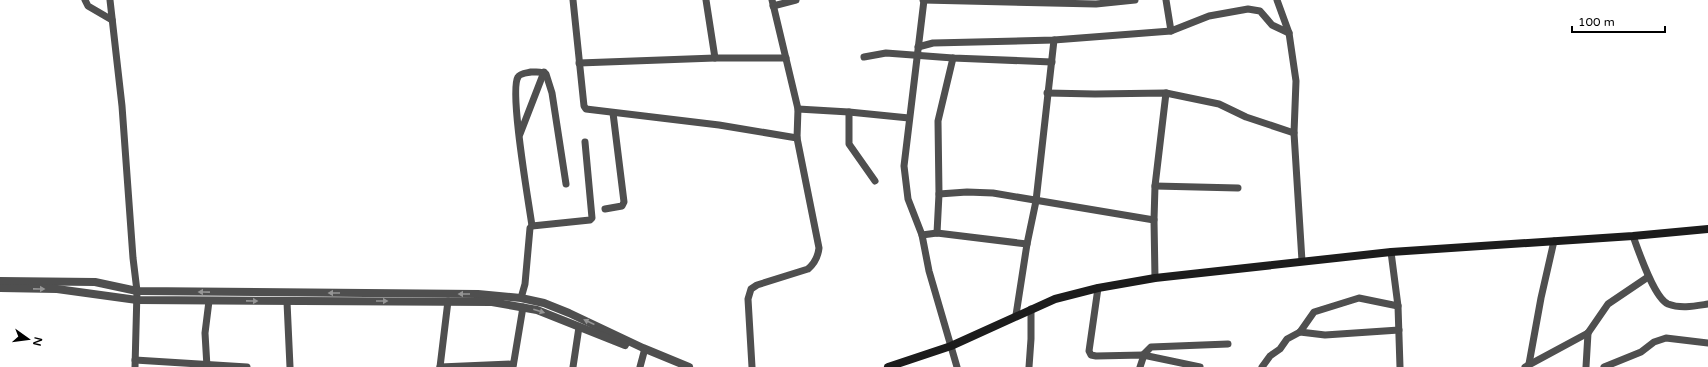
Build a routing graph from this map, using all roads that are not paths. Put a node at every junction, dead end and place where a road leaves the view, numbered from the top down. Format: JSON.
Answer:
{"nodes":[{"id":1,"x":85,"y":0,"type":"edge"},
{"id":2,"x":110,"y":0,"type":"edge"},
{"id":3,"x":573,"y":0,"type":"edge"},
{"id":4,"x":706,"y":0,"type":"edge"},
{"id":5,"x":796,"y":0,"type":"edge"},
{"id":6,"x":924,"y":0,"type":"edge"},
{"id":7,"x":1135,"y":0,"type":"edge"},
{"id":8,"x":1166,"y":0,"type":"edge"},
{"id":9,"x":1277,"y":0,"type":"edge"},
{"id":10,"x":772,"y":3,"type":"edge"},
{"id":11,"x":112,"y":20,"type":"junction"},
{"id":12,"x":1171,"y":31,"type":"junction"},
{"id":13,"x":1289,"y":33,"type":"junction"},
{"id":14,"x":1054,"y":40,"type":"junction"},
{"id":15,"x":918,"y":47,"type":"junction"},
{"id":16,"x":917,"y":55,"type":"junction"},
{"id":17,"x":864,"y":57,"type":"dead end"},
{"id":18,"x":715,"y":58,"type":"junction"},
{"id":19,"x":786,"y":58,"type":"junction"},
{"id":20,"x":953,"y":58,"type":"junction"},
{"id":21,"x":1052,"y":62,"type":"junction"},
{"id":22,"x":579,"y":63,"type":"junction"},
{"id":23,"x":544,"y":72,"type":"junction"},
{"id":24,"x":1048,"y":93,"type":"junction"},
{"id":25,"x":1166,"y":93,"type":"junction"},
{"id":26,"x":798,"y":109,"type":"junction"},
{"id":27,"x":849,"y":112,"type":"junction"},
{"id":28,"x":613,"y":113,"type":"junction"},
{"id":29,"x":909,"y":118,"type":"junction"},
{"id":30,"x":1294,"y":133,"type":"junction"},
{"id":31,"x":519,"y":136,"type":"junction"},
{"id":32,"x":797,"y":138,"type":"junction"},
{"id":33,"x":585,"y":142,"type":"dead end"},
{"id":34,"x":875,"y":181,"type":"dead end"},
{"id":35,"x":566,"y":184,"type":"dead end"},
{"id":36,"x":1155,"y":186,"type":"junction"},
{"id":37,"x":1238,"y":188,"type":"dead end"},
{"id":38,"x":939,"y":194,"type":"junction"},
{"id":39,"x":1036,"y":201,"type":"junction"},
{"id":40,"x":605,"y":209,"type":"dead end"},
{"id":41,"x":1154,"y":220,"type":"junction"},
{"id":42,"x":532,"y":226,"type":"junction"},
{"id":43,"x":1708,"y":229,"type":"edge"},
{"id":44,"x":937,"y":233,"type":"junction"},
{"id":45,"x":922,"y":235,"type":"junction"},
{"id":46,"x":1633,"y":236,"type":"junction"},
{"id":47,"x":1554,"y":241,"type":"junction"},
{"id":48,"x":1027,"y":244,"type":"junction"},
{"id":49,"x":1391,"y":252,"type":"junction"},
{"id":50,"x":1302,"y":261,"type":"junction"},
{"id":51,"x":1648,"y":276,"type":"junction"},
{"id":52,"x":1155,"y":278,"type":"junction"},
{"id":53,"x":0,"y":281,"type":"edge"},
{"id":54,"x":0,"y":288,"type":"edge"},
{"id":55,"x":1098,"y":288,"type":"junction"},
{"id":56,"x":137,"y":296,"type":"junction"},
{"id":57,"x":521,"y":298,"type":"junction"},
{"id":58,"x":209,"y":301,"type":"junction"},
{"id":59,"x":448,"y":301,"type":"junction"},
{"id":60,"x":287,"y":302,"type":"junction"},
{"id":61,"x":1708,"y":304,"type":"edge"},
{"id":62,"x":1398,"y":306,"type":"junction"},
{"id":63,"x":523,"y":307,"type":"junction"},
{"id":64,"x":1031,"y":309,"type":"junction"},
{"id":65,"x":1016,"y":315,"type":"junction"},
{"id":66,"x":579,"y":327,"type":"junction"},
{"id":67,"x":1399,"y":330,"type":"junction"},
{"id":68,"x":1300,"y":332,"type":"junction"},
{"id":69,"x":1588,"y":333,"type":"junction"},
{"id":70,"x":1708,"y":343,"type":"edge"},
{"id":71,"x":1228,"y":344,"type":"dead end"},
{"id":72,"x":951,"y":346,"type":"junction"},
{"id":73,"x":644,"y":352,"type":"junction"},
{"id":74,"x":1143,"y":355,"type":"junction"},
{"id":75,"x":135,"y":363,"type":"edge"},
{"id":76,"x":1527,"y":365,"type":"edge"},
{"id":77,"x":207,"y":366,"type":"edge"},
{"id":78,"x":513,"y":366,"type":"edge"},
{"id":79,"x":247,"y":367,"type":"edge"},
{"id":80,"x":290,"y":367,"type":"edge"},
{"id":81,"x":440,"y":367,"type":"edge"},
{"id":82,"x":573,"y":367,"type":"edge"},
{"id":83,"x":640,"y":367,"type":"edge"},
{"id":84,"x":674,"y":367,"type":"edge"},
{"id":85,"x":689,"y":367,"type":"edge"},
{"id":86,"x":752,"y":367,"type":"edge"},
{"id":87,"x":888,"y":367,"type":"edge"},
{"id":88,"x":957,"y":367,"type":"edge"},
{"id":89,"x":1028,"y":367,"type":"edge"},
{"id":90,"x":1140,"y":367,"type":"edge"},
{"id":91,"x":1200,"y":367,"type":"edge"},
{"id":92,"x":1262,"y":367,"type":"edge"},
{"id":93,"x":1400,"y":367,"type":"edge"},
{"id":94,"x":1586,"y":367,"type":"edge"},
{"id":95,"x":1604,"y":367,"type":"edge"}],
"edges":[{"from":1,"to":11,"type":"street"},
{"from":2,"to":11,"type":"street"},
{"from":3,"to":22,"type":"street"},
{"from":4,"to":18,"type":"street"},
{"from":5,"to":10,"type":"street"},
{"from":6,"to":7,"type":"street"},
{"from":6,"to":15,"type":"street"},
{"from":8,"to":12,"type":"street"},
{"from":9,"to":13,"type":"street"},
{"from":10,"to":19,"type":"street"},
{"from":11,"to":56,"type":"street"},
{"from":12,"to":13,"type":"street"},
{"from":12,"to":14,"type":"street"},
{"from":13,"to":30,"type":"street"},
{"from":14,"to":15,"type":"street"},
{"from":14,"to":21,"type":"street"},
{"from":15,"to":16,"type":"street"},
{"from":16,"to":17,"type":"street"},
{"from":16,"to":20,"type":"street"},
{"from":16,"to":29,"type":"street"},
{"from":18,"to":19,"type":"street"},
{"from":18,"to":22,"type":"street"},
{"from":19,"to":26,"type":"street"},
{"from":20,"to":21,"type":"street"},
{"from":20,"to":38,"type":"street"},
{"from":21,"to":24,"type":"street"},
{"from":22,"to":28,"type":"street"},
{"from":23,"to":31,"type":"street"},
{"from":23,"to":31,"type":"street"},
{"from":23,"to":35,"type":"street"},
{"from":24,"to":25,"type":"street"},
{"from":24,"to":39,"type":"street"},
{"from":25,"to":30,"type":"street"},
{"from":25,"to":36,"type":"street"},
{"from":26,"to":27,"type":"street"},
{"from":26,"to":32,"type":"street"},
{"from":27,"to":29,"type":"street"},
{"from":27,"to":34,"type":"street"},
{"from":28,"to":32,"type":"street"},
{"from":28,"to":40,"type":"street"},
{"from":29,"to":45,"type":"street"},
{"from":30,"to":50,"type":"street"},
{"from":31,"to":42,"type":"street"},
{"from":32,"to":86,"type":"street"},
{"from":33,"to":42,"type":"street"},
{"from":36,"to":37,"type":"street"},
{"from":36,"to":41,"type":"street"},
{"from":38,"to":39,"type":"street"},
{"from":38,"to":44,"type":"street"},
{"from":39,"to":41,"type":"street"},
{"from":39,"to":48,"type":"street"},
{"from":41,"to":52,"type":"street"},
{"from":42,"to":57,"type":"street"},
{"from":43,"to":46,"type":"main road"},
{"from":44,"to":45,"type":"street"},
{"from":44,"to":48,"type":"street"},
{"from":45,"to":72,"type":"street"},
{"from":46,"to":47,"type":"main road"},
{"from":46,"to":51,"type":"street"},
{"from":47,"to":49,"type":"main road"},
{"from":47,"to":76,"type":"street"},
{"from":48,"to":65,"type":"street"},
{"from":49,"to":50,"type":"main road"},
{"from":49,"to":62,"type":"street"},
{"from":50,"to":52,"type":"main road"},
{"from":51,"to":61,"type":"street"},
{"from":51,"to":69,"type":"street"},
{"from":52,"to":55,"type":"main road"},
{"from":53,"to":56,"type":"street"},
{"from":54,"to":56,"type":"street","one_way":true},
{"from":55,"to":64,"type":"main road"},
{"from":55,"to":74,"type":"street"},
{"from":57,"to":56,"type":"street","one_way":true},
{"from":56,"to":58,"type":"street"},
{"from":56,"to":75,"type":"street"},
{"from":85,"to":57,"type":"street","one_way":true},
{"from":58,"to":60,"type":"street","one_way":true},
{"from":58,"to":77,"type":"street"},
{"from":60,"to":59,"type":"street","one_way":true},
{"from":59,"to":63,"type":"street"},
{"from":59,"to":81,"type":"street"},
{"from":60,"to":80,"type":"street"},
{"from":62,"to":67,"type":"street"},
{"from":62,"to":68,"type":"street"},
{"from":63,"to":66,"type":"street","one_way":true},
{"from":63,"to":78,"type":"street"},
{"from":64,"to":65,"type":"main road"},
{"from":64,"to":89,"type":"street"},
{"from":65,"to":72,"type":"main road"},
{"from":66,"to":73,"type":"street"},
{"from":66,"to":82,"type":"street"},
{"from":67,"to":68,"type":"street"},
{"from":67,"to":93,"type":"street"},
{"from":68,"to":92,"type":"street"},
{"from":69,"to":76,"type":"street"},
{"from":69,"to":94,"type":"street"},
{"from":70,"to":95,"type":"street"},
{"from":71,"to":74,"type":"street"},
{"from":72,"to":87,"type":"main road"},
{"from":72,"to":88,"type":"street"},
{"from":73,"to":83,"type":"street"},
{"from":73,"to":84,"type":"street"},
{"from":74,"to":90,"type":"street"},
{"from":74,"to":91,"type":"street"},
{"from":75,"to":77,"type":"street"},
{"from":77,"to":79,"type":"street"},
{"from":78,"to":81,"type":"street"}]}
